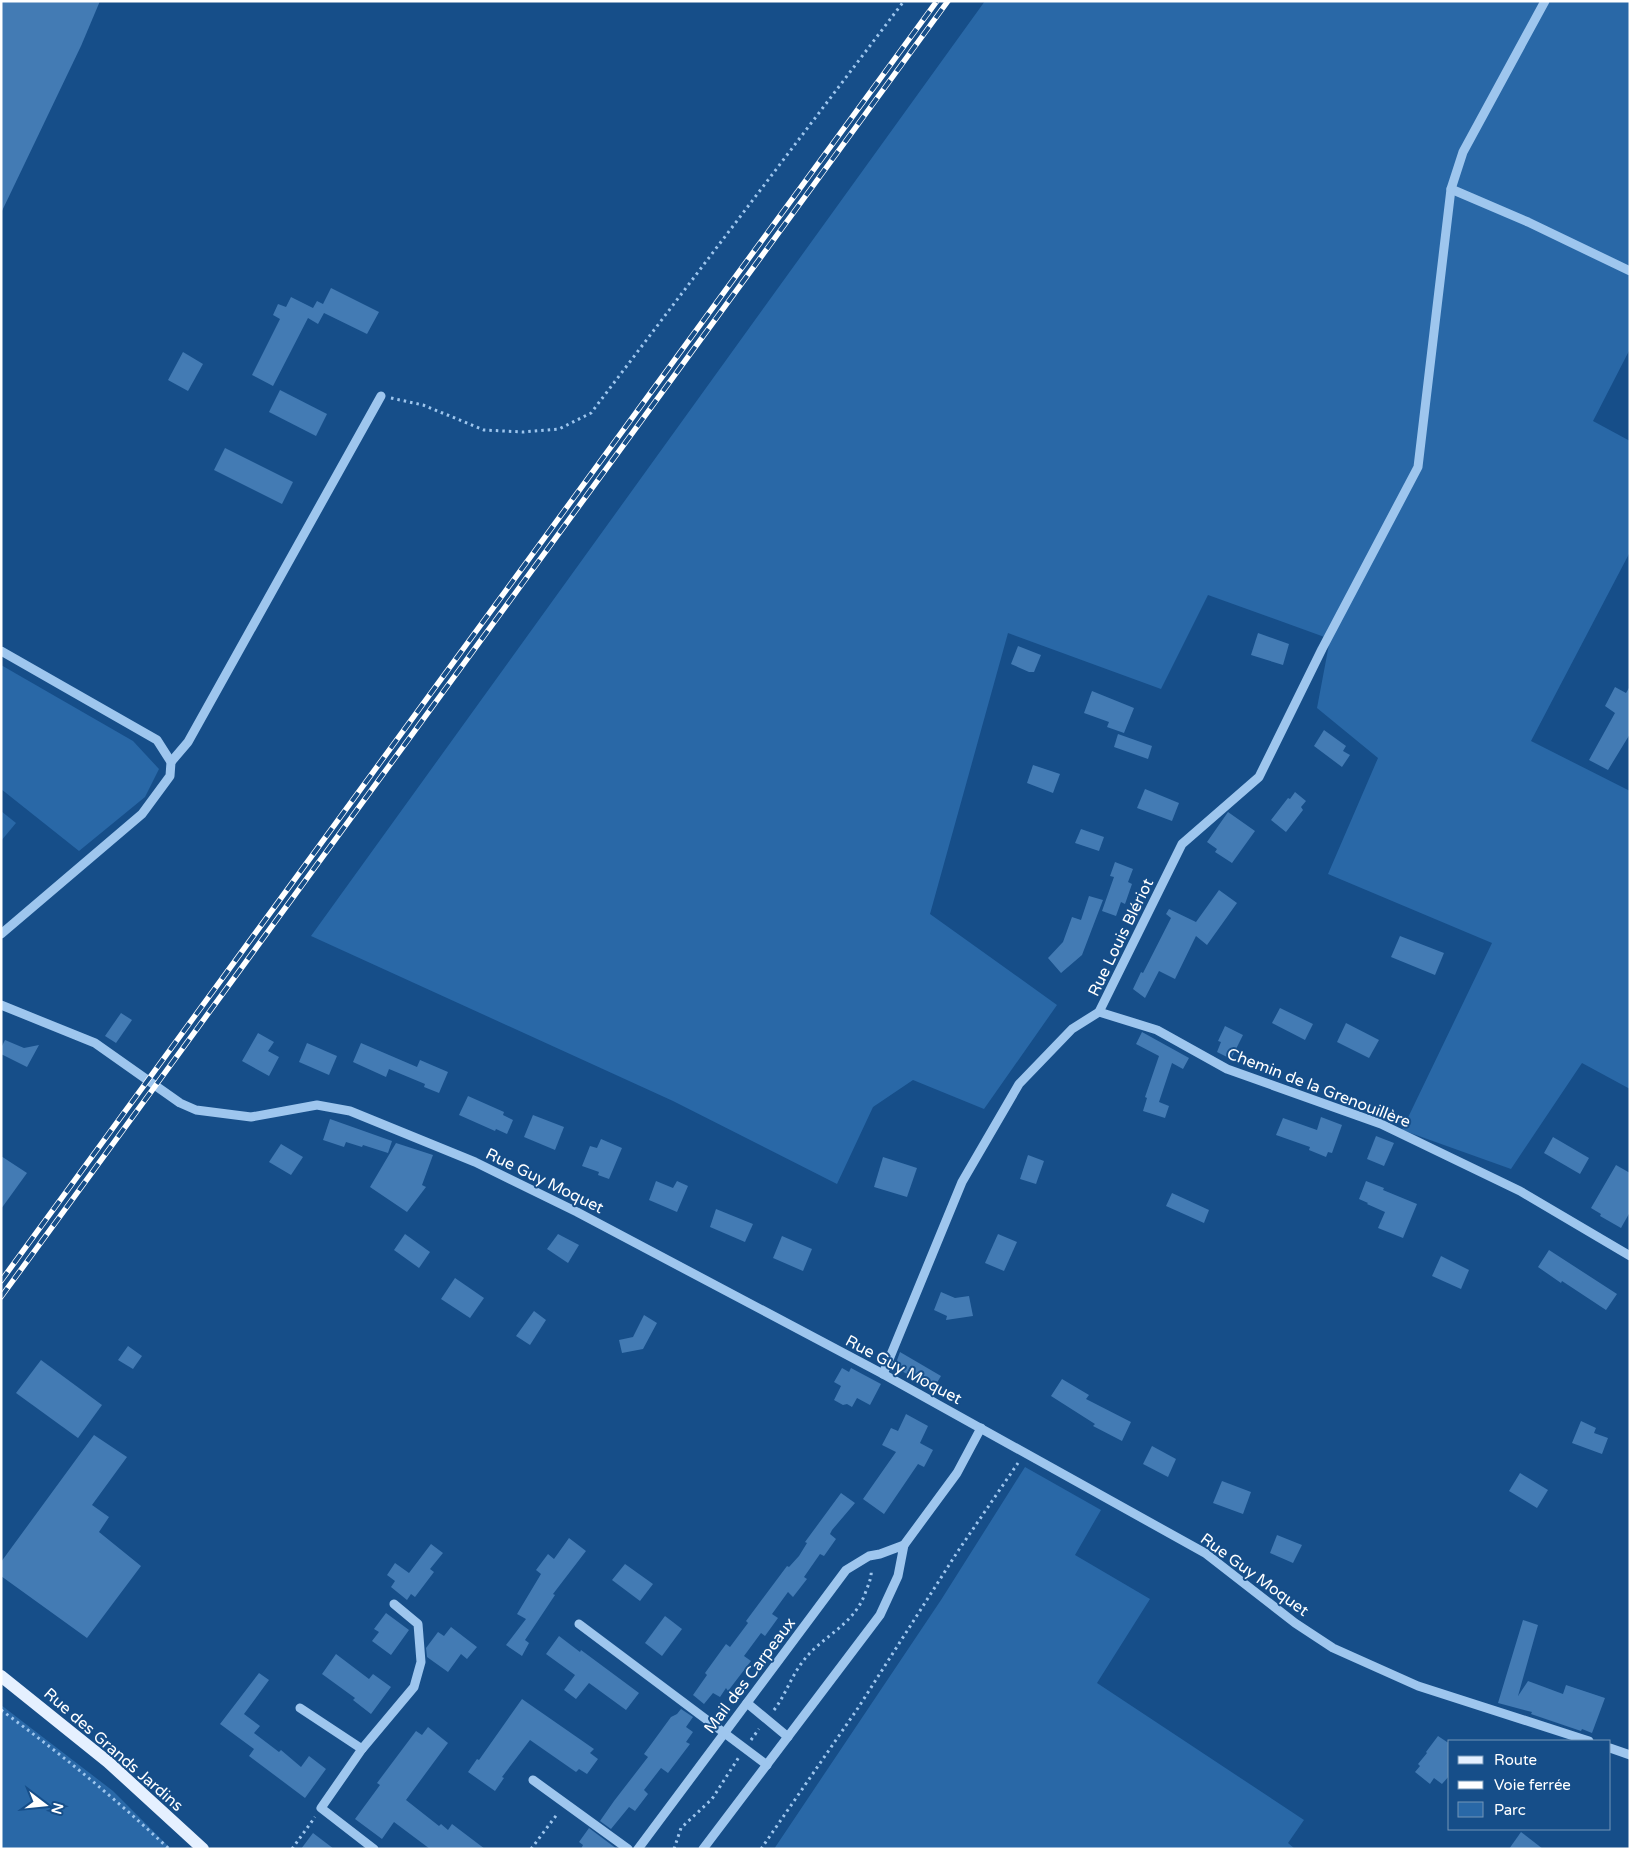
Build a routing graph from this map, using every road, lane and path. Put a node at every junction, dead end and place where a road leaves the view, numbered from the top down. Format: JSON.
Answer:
{"nodes":[{"id":1,"x":904,"y":1,"type":"edge"},
{"id":2,"x":1545,"y":1,"type":"edge"},
{"id":3,"x":1451,"y":190,"type":"junction"},
{"id":4,"x":1630,"y":271,"type":"edge"},
{"id":5,"x":381,"y":396,"type":"joint"},
{"id":6,"x":1,"y":651,"type":"edge"},
{"id":7,"x":171,"y":762,"type":"junction"},
{"id":8,"x":1,"y":934,"type":"edge"},
{"id":9,"x":1,"y":1005,"type":"edge"},
{"id":10,"x":1100,"y":1012,"type":"junction"},
{"id":11,"x":1630,"y":1256,"type":"edge"},
{"id":12,"x":883,"y":1374,"type":"junction"},
{"id":13,"x":981,"y":1428,"type":"junction"},
{"id":14,"x":1025,"y":1453,"type":"junction"},
{"id":15,"x":904,"y":1545,"type":"junction"},
{"id":16,"x":869,"y":1556,"type":"junction"},
{"id":17,"x":394,"y":1604,"type":"dead end"},
{"id":18,"x":579,"y":1624,"type":"dead end"},
{"id":19,"x":1,"y":1676,"type":"edge"},
{"id":20,"x":747,"y":1703,"type":"junction"},
{"id":21,"x":300,"y":1708,"type":"dead end"},
{"id":22,"x":1,"y":1710,"type":"edge"},
{"id":23,"x":766,"y":1719,"type":"junction"},
{"id":24,"x":724,"y":1731,"type":"junction"},
{"id":25,"x":788,"y":1737,"type":"junction"},
{"id":26,"x":1586,"y":1740,"type":"edge"},
{"id":27,"x":745,"y":1748,"type":"junction"},
{"id":28,"x":1611,"y":1748,"type":"edge"},
{"id":29,"x":362,"y":1749,"type":"junction"},
{"id":30,"x":1630,"y":1755,"type":"edge"},
{"id":31,"x":767,"y":1764,"type":"junction"},
{"id":32,"x":533,"y":1780,"type":"dead end"},
{"id":33,"x":565,"y":1803,"type":"junction"},
{"id":34,"x":320,"y":1808,"type":"junction"},
{"id":35,"x":169,"y":1849,"type":"edge"},
{"id":36,"x":204,"y":1849,"type":"edge"},
{"id":37,"x":292,"y":1849,"type":"edge"},
{"id":38,"x":374,"y":1849,"type":"edge"},
{"id":39,"x":531,"y":1849,"type":"edge"},
{"id":40,"x":628,"y":1849,"type":"edge"},
{"id":41,"x":638,"y":1849,"type":"edge"},
{"id":42,"x":674,"y":1849,"type":"edge"},
{"id":43,"x":702,"y":1849,"type":"edge"},
{"id":44,"x":761,"y":1849,"type":"edge"}],
"edges":[{"from":1,"to":5,"type":"path"},
{"from":2,"to":3,"type":"street","name":"Rue Louis Blériot"},
{"from":3,"to":4,"type":"street"},
{"from":3,"to":10,"type":"street","name":"Rue Louis Blériot"},
{"from":5,"to":7,"type":"street"},
{"from":6,"to":7,"type":"street"},
{"from":7,"to":8,"type":"street"},
{"from":9,"to":12,"type":"street","name":"Rue Guy Moquet"},
{"from":10,"to":11,"type":"street","name":"Chemin de la Grenouillère"},
{"from":10,"to":12,"type":"street","name":"Rue Louis Blériot"},
{"from":12,"to":13,"type":"street","name":"Rue Guy Moquet"},
{"from":13,"to":14,"type":"street","name":"Rue Guy Moquet"},
{"from":13,"to":15,"type":"street"},
{"from":14,"to":26,"type":"street","name":"Rue Guy Moquet"},
{"from":14,"to":44,"type":"path"},
{"from":15,"to":16,"type":"street","name":"Mail des Carpeaux"},
{"from":15,"to":25,"type":"street"},
{"from":16,"to":20,"type":"street","name":"Mail des Carpeaux"},
{"from":16,"to":23,"type":"path"},
{"from":17,"to":29,"type":"street"},
{"from":18,"to":24,"type":"street"},
{"from":19,"to":36,"type":"main road","name":"Rue des Grands Jardins"},
{"from":20,"to":23,"type":"street"},
{"from":20,"to":24,"type":"street","name":"Mail des Carpeaux"},
{"from":21,"to":29,"type":"street"},
{"from":22,"to":35,"type":"path"},
{"from":23,"to":25,"type":"street"},
{"from":23,"to":27,"type":"path"},
{"from":24,"to":27,"type":"street"},
{"from":24,"to":41,"type":"street","name":"Mail des Carpeaux"},
{"from":25,"to":31,"type":"street"},
{"from":27,"to":31,"type":"street"},
{"from":27,"to":42,"type":"path"},
{"from":28,"to":30,"type":"street"},
{"from":29,"to":34,"type":"street"},
{"from":31,"to":43,"type":"street"},
{"from":32,"to":33,"type":"street"},
{"from":33,"to":39,"type":"path"},
{"from":33,"to":40,"type":"street"},
{"from":34,"to":37,"type":"path"},
{"from":34,"to":38,"type":"street"}]}
